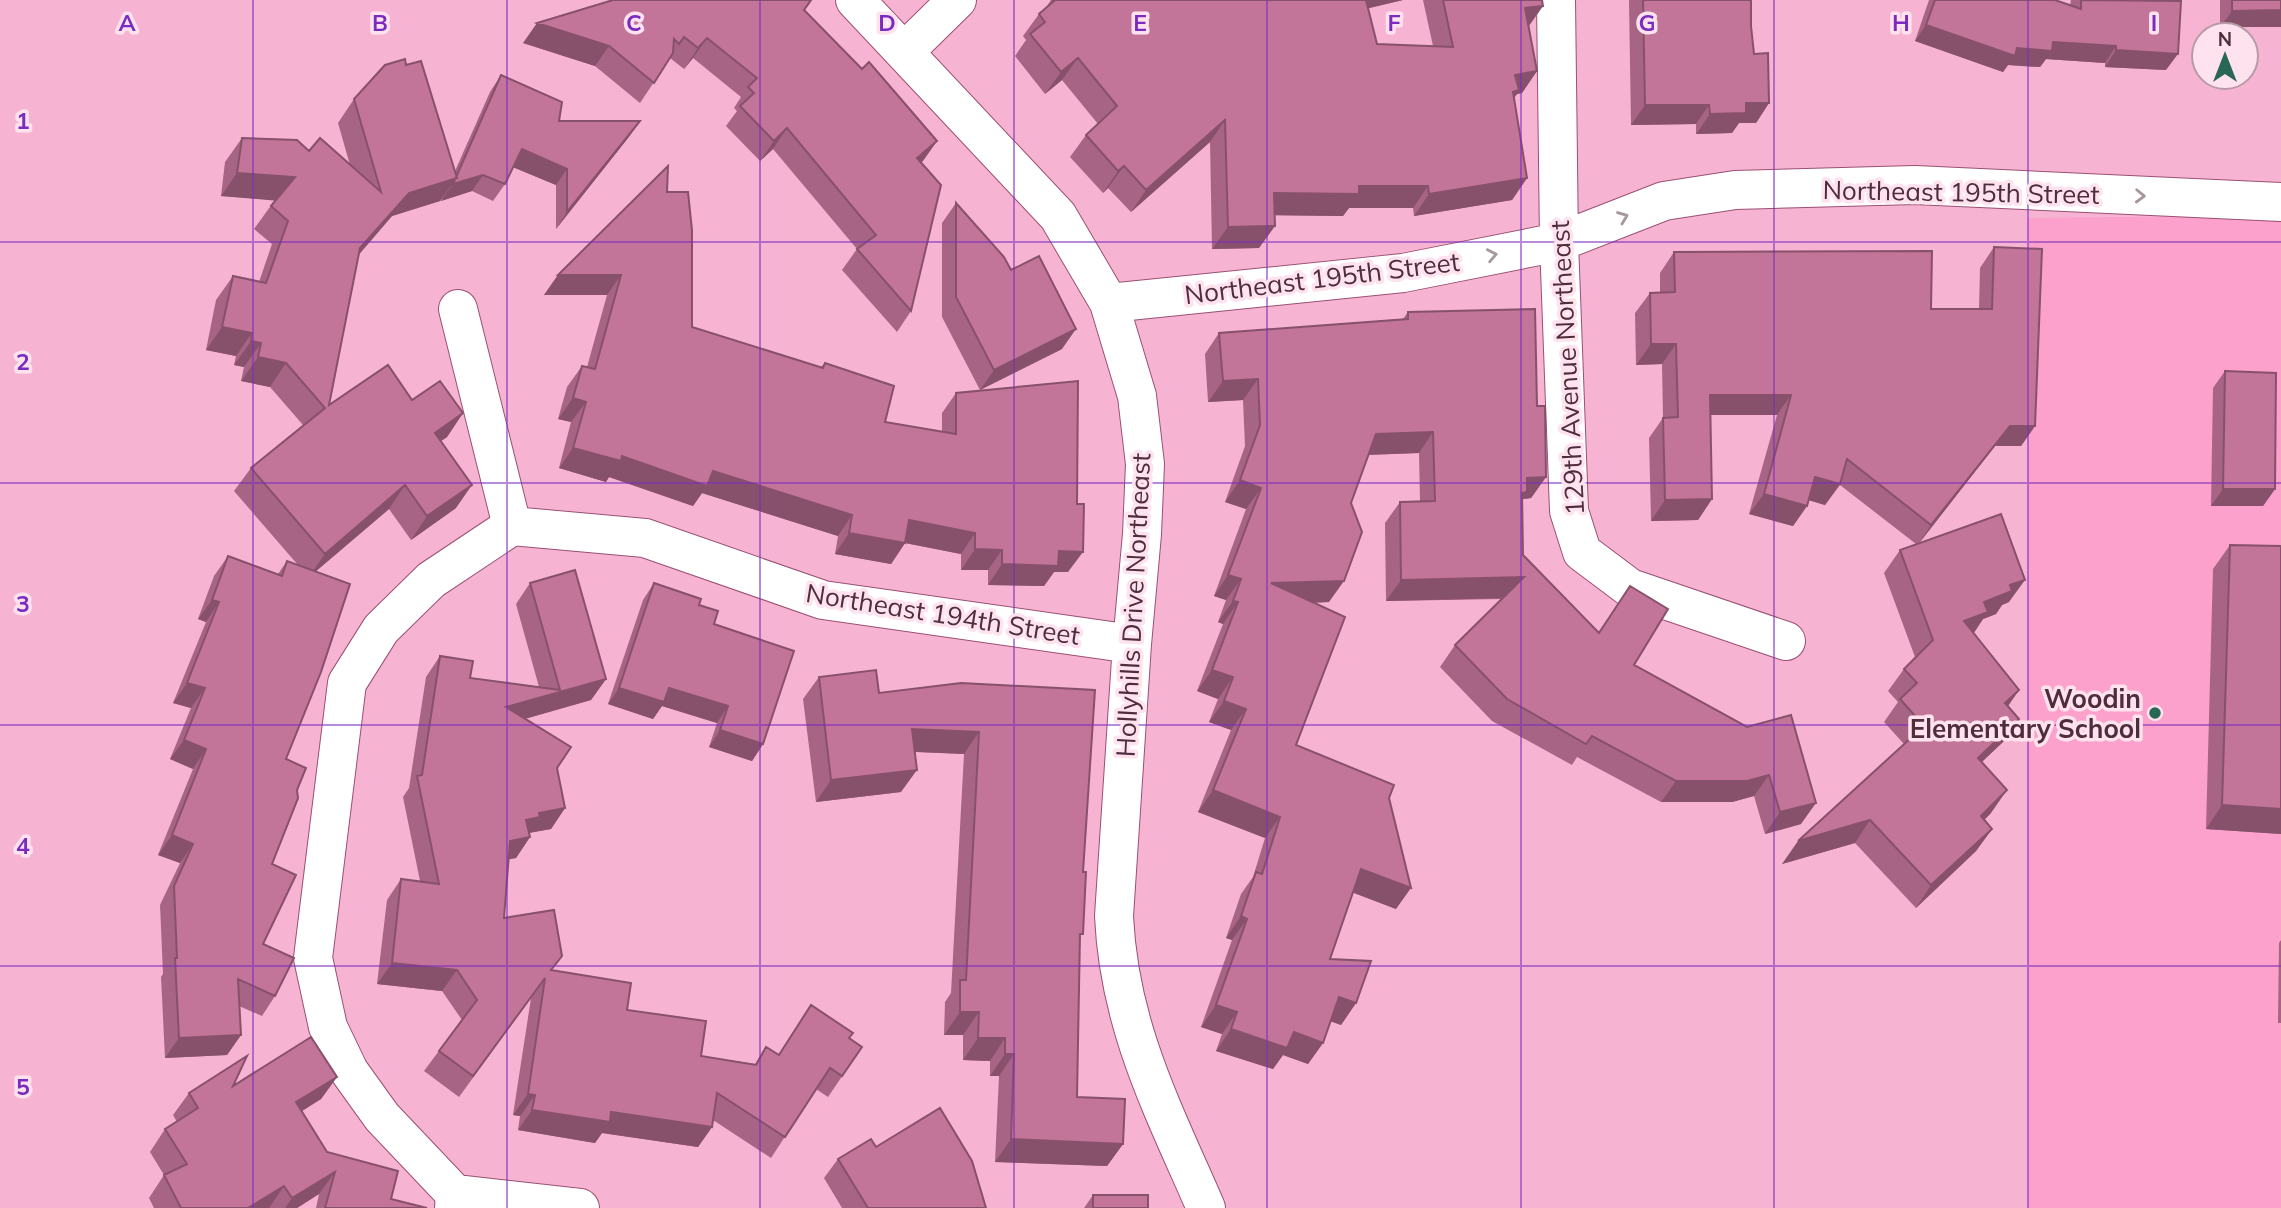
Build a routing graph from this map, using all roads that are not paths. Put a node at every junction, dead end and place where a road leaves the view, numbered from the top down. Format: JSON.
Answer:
{"nodes":[{"id":1,"x":855,"y":0,"type":"edge"},
{"id":2,"x":957,"y":0,"type":"edge"},
{"id":3,"x":1556,"y":0,"type":"edge"},
{"id":4,"x":904,"y":52,"type":"junction"},
{"id":5,"x":2281,"y":202,"type":"edge"},
{"id":6,"x":1559,"y":242,"type":"junction"},
{"id":7,"x":1109,"y":303,"type":"junction"},
{"id":8,"x":458,"y":309,"type":"dead end"},
{"id":9,"x":512,"y":526,"type":"junction"},
{"id":10,"x":1786,"y":640,"type":"dead end"},
{"id":11,"x":1132,"y":644,"type":"junction"},
{"id":12,"x":454,"y":1201,"type":"edge"},
{"id":13,"x":580,"y":1208,"type":"edge"},
{"id":14,"x":1206,"y":1208,"type":"edge"}],
"edges":[{"from":1,"to":4,"type":"street","name":"Hollyhills Drive Northeast"},
{"from":2,"to":4,"type":"street"},
{"from":3,"to":6,"type":"street","name":"129th Avenue Northeast"},
{"from":4,"to":7,"type":"street","name":"Hollyhills Drive Northeast"},
{"from":6,"to":5,"type":"street","name":"Northeast 195th Street","one_way":true},
{"from":7,"to":6,"type":"street","name":"Northeast 195th Street","one_way":true},
{"from":6,"to":10,"type":"street","name":"129th Avenue Northeast"},
{"from":7,"to":11,"type":"street","name":"Hollyhills Drive Northeast"},
{"from":8,"to":9,"type":"street"},
{"from":9,"to":11,"type":"street","name":"Northeast 194th Street"},
{"from":9,"to":12,"type":"street"},
{"from":11,"to":14,"type":"street","name":"Hollyhills Drive Northeast"},
{"from":12,"to":13,"type":"street"}]}
